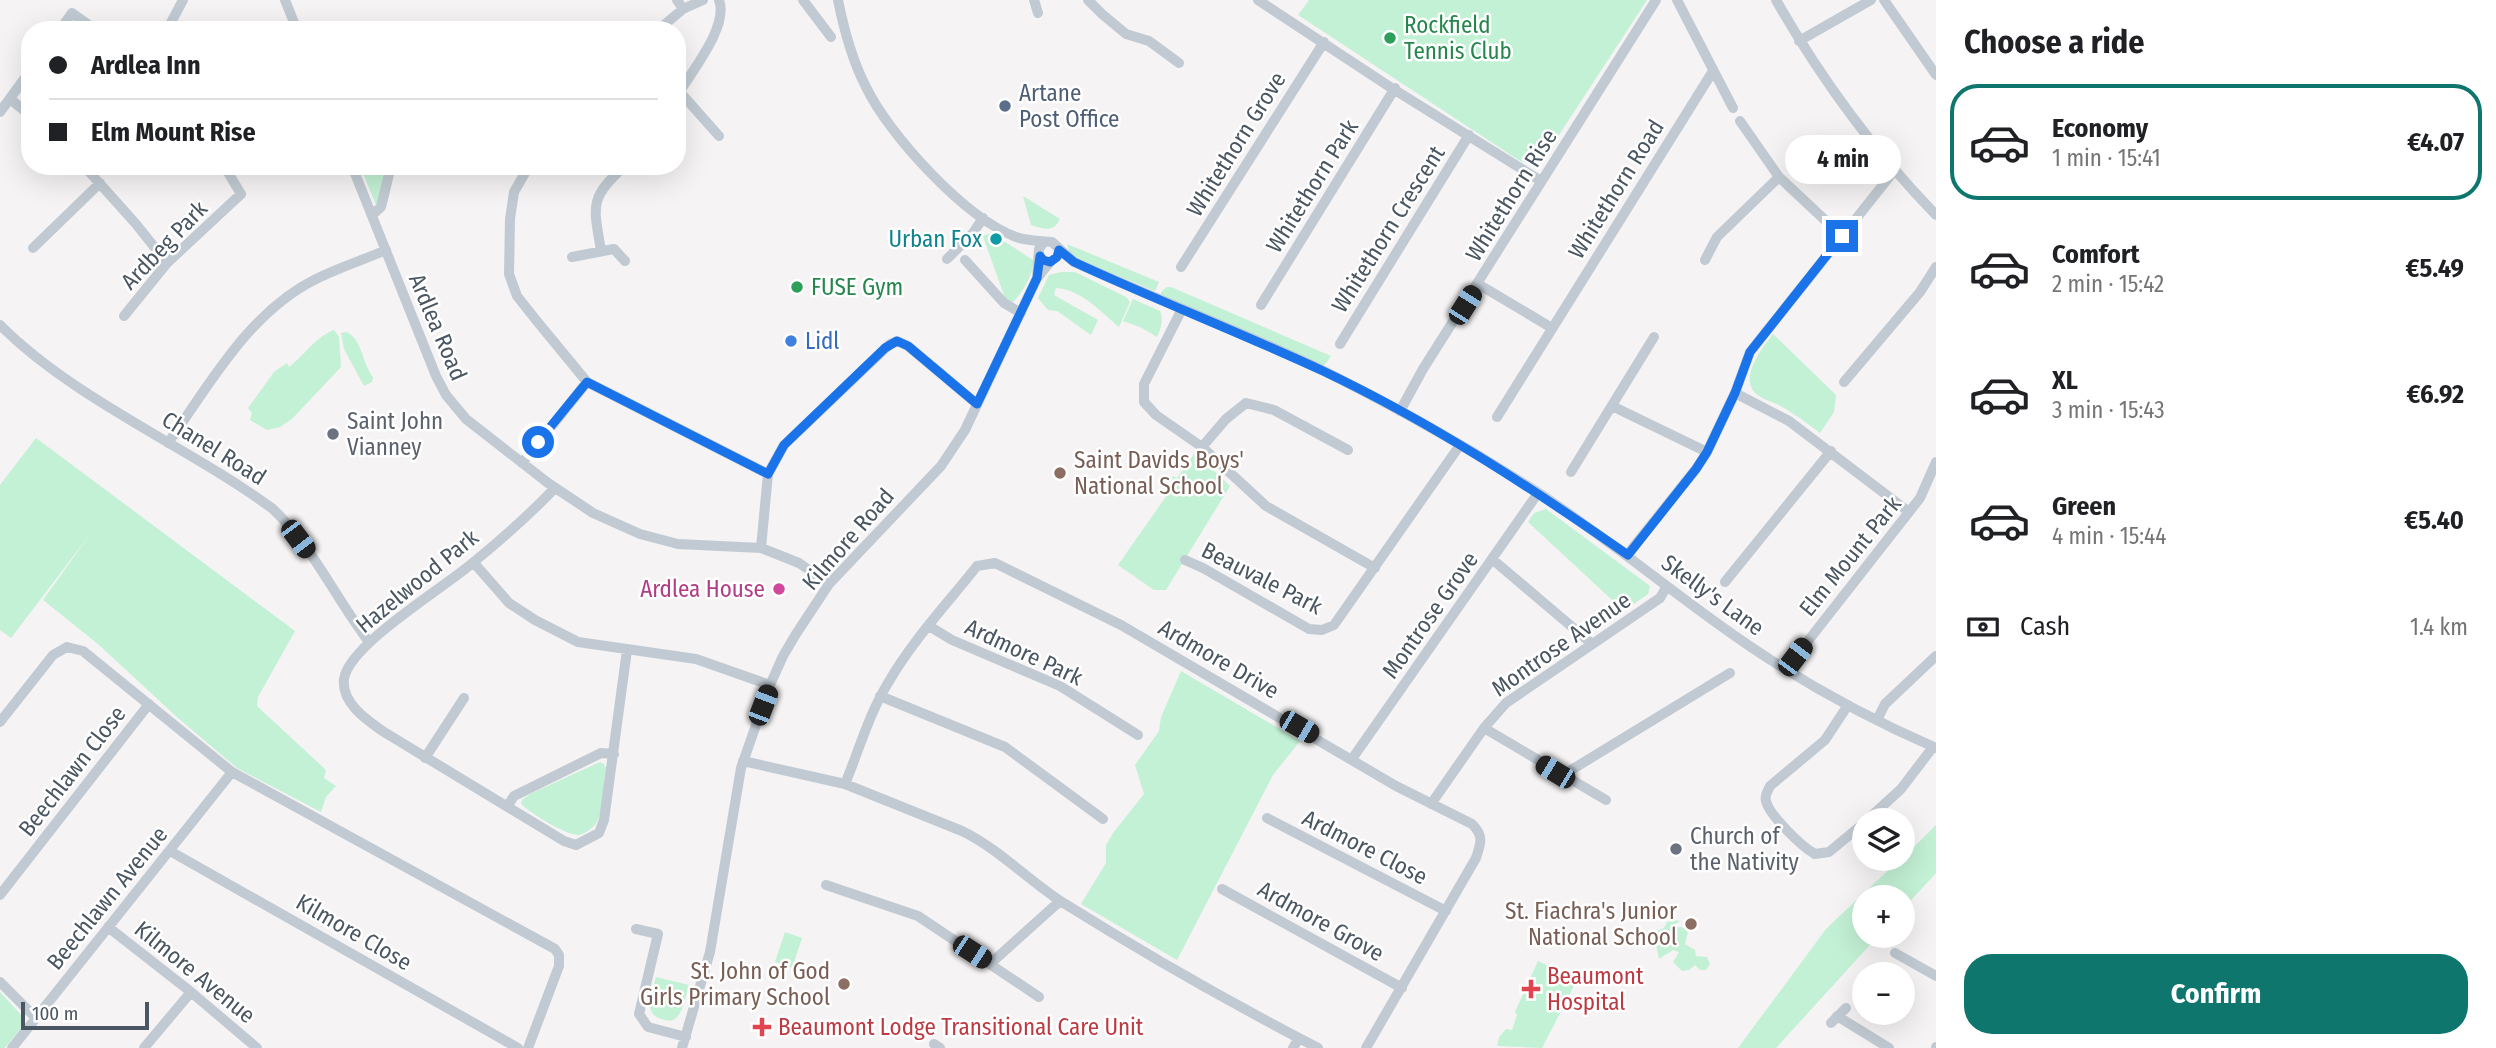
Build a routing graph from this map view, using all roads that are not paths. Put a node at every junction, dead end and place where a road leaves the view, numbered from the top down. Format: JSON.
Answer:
{"nodes":[{"id":1,"x":183,"y":0,"type":"edge"},
{"id":2,"x":285,"y":0,"type":"edge"},
{"id":3,"x":703,"y":0,"type":"edge"},
{"id":4,"x":719,"y":0,"type":"edge"},
{"id":5,"x":803,"y":0,"type":"edge"},
{"id":6,"x":838,"y":0,"type":"edge"},
{"id":7,"x":1034,"y":0,"type":"edge"},
{"id":8,"x":1088,"y":0,"type":"edge"},
{"id":9,"x":1258,"y":0,"type":"edge"},
{"id":10,"x":1656,"y":0,"type":"edge"},
{"id":11,"x":1677,"y":0,"type":"edge"},
{"id":12,"x":1776,"y":0,"type":"edge"},
{"id":13,"x":1871,"y":0,"type":"edge"},
{"id":14,"x":1884,"y":0,"type":"edge"},
{"id":15,"x":680,"y":5,"type":"edge"},
{"id":16,"x":1038,"y":13,"type":"dead end"},
{"id":17,"x":66,"y":21,"type":"edge"},
{"id":18,"x":83,"y":21,"type":"edge"},
{"id":19,"x":172,"y":21,"type":"edge"},
{"id":20,"x":293,"y":21,"type":"edge"},
{"id":21,"x":666,"y":21,"type":"edge"},
{"id":22,"x":831,"y":37,"type":"dead end"},
{"id":23,"x":1799,"y":41,"type":"junction"},
{"id":24,"x":1324,"y":42,"type":"junction"},
{"id":25,"x":1179,"y":63,"type":"dead end"},
{"id":26,"x":1713,"y":71,"type":"junction"},
{"id":27,"x":1936,"y":75,"type":"edge"},
{"id":28,"x":686,"y":80,"type":"edge"},
{"id":29,"x":21,"y":84,"type":"edge"},
{"id":30,"x":1395,"y":88,"type":"junction"},
{"id":31,"x":10,"y":99,"type":"junction"},
{"id":32,"x":686,"y":102,"type":"edge"},
{"id":33,"x":21,"y":108,"type":"edge"},
{"id":34,"x":1733,"y":108,"type":"dead end"},
{"id":35,"x":0,"y":112,"type":"edge"},
{"id":36,"x":1740,"y":121,"type":"dead end"},
{"id":37,"x":1469,"y":135,"type":"junction"},
{"id":38,"x":719,"y":136,"type":"dead end"},
{"id":39,"x":1894,"y":170,"type":"junction"},
{"id":40,"x":92,"y":175,"type":"edge"},
{"id":41,"x":229,"y":175,"type":"edge"},
{"id":42,"x":356,"y":175,"type":"edge"},
{"id":43,"x":389,"y":175,"type":"edge"},
{"id":44,"x":524,"y":175,"type":"edge"},
{"id":45,"x":616,"y":175,"type":"edge"},
{"id":46,"x":1779,"y":177,"type":"junction"},
{"id":47,"x":1541,"y":181,"type":"junction"},
{"id":48,"x":100,"y":183,"type":"junction"},
{"id":49,"x":372,"y":215,"type":"junction"},
{"id":50,"x":1936,"y":215,"type":"edge"},
{"id":51,"x":983,"y":218,"type":"junction"},
{"id":52,"x":1842,"y":236,"type":"junction"},
{"id":53,"x":1017,"y":237,"type":"junction"},
{"id":54,"x":1043,"y":243,"type":"junction"},
{"id":55,"x":33,"y":248,"type":"dead end"},
{"id":56,"x":386,"y":250,"type":"junction"},
{"id":57,"x":1059,"y":250,"type":"junction"},
{"id":58,"x":601,"y":251,"type":"junction"},
{"id":59,"x":1040,"y":255,"type":"junction"},
{"id":60,"x":572,"y":257,"type":"dead end"},
{"id":61,"x":947,"y":259,"type":"dead end"},
{"id":62,"x":1705,"y":260,"type":"dead end"},
{"id":63,"x":625,"y":261,"type":"dead end"},
{"id":64,"x":965,"y":261,"type":"dead end"},
{"id":65,"x":1051,"y":261,"type":"junction"},
{"id":66,"x":1074,"y":262,"type":"junction"},
{"id":67,"x":167,"y":263,"type":"junction"},
{"id":68,"x":1936,"y":267,"type":"edge"},
{"id":69,"x":1181,"y":268,"type":"dead end"},
{"id":70,"x":1037,"y":278,"type":"junction"},
{"id":71,"x":1478,"y":284,"type":"junction"},
{"id":72,"x":1261,"y":305,"type":"dead end"},
{"id":73,"x":1182,"y":309,"type":"junction"},
{"id":74,"x":1020,"y":313,"type":"junction"},
{"id":75,"x":124,"y":316,"type":"dead end"},
{"id":76,"x":0,"y":325,"type":"edge"},
{"id":77,"x":1552,"y":328,"type":"junction"},
{"id":78,"x":1654,"y":337,"type":"dead end"},
{"id":79,"x":1340,"y":344,"type":"dead end"},
{"id":80,"x":587,"y":382,"type":"junction"},
{"id":81,"x":1844,"y":382,"type":"dead end"},
{"id":82,"x":1735,"y":393,"type":"junction"},
{"id":83,"x":977,"y":404,"type":"junction"},
{"id":84,"x":1612,"y":406,"type":"junction"},
{"id":85,"x":1400,"y":411,"type":"junction"},
{"id":86,"x":1497,"y":417,"type":"dead end"},
{"id":87,"x":168,"y":443,"type":"junction"},
{"id":88,"x":1460,"y":445,"type":"junction"},
{"id":89,"x":1202,"y":447,"type":"junction"},
{"id":90,"x":1348,"y":450,"type":"dead end"},
{"id":91,"x":1831,"y":451,"type":"junction"},
{"id":92,"x":1707,"y":452,"type":"junction"},
{"id":93,"x":1936,"y":462,"type":"edge"},
{"id":94,"x":522,"y":463,"type":"junction"},
{"id":95,"x":1571,"y":472,"type":"dead end"},
{"id":96,"x":768,"y":474,"type":"junction"},
{"id":97,"x":555,"y":488,"type":"junction"},
{"id":98,"x":1538,"y":493,"type":"junction"},
{"id":99,"x":1909,"y":512,"type":"junction"},
{"id":100,"x":761,"y":548,"type":"junction"},
{"id":101,"x":1628,"y":555,"type":"junction"},
{"id":102,"x":1492,"y":559,"type":"junction"},
{"id":103,"x":1185,"y":560,"type":"dead end"},
{"id":104,"x":474,"y":563,"type":"junction"},
{"id":105,"x":1375,"y":568,"type":"junction"},
{"id":106,"x":1725,"y":582,"type":"dead end"},
{"id":107,"x":829,"y":584,"type":"junction"},
{"id":108,"x":1667,"y":586,"type":"junction"},
{"id":109,"x":929,"y":626,"type":"junction"},
{"id":110,"x":369,"y":642,"type":"junction"},
{"id":111,"x":1591,"y":643,"type":"junction"},
{"id":112,"x":627,"y":650,"type":"junction"},
{"id":113,"x":1936,"y":656,"type":"edge"},
{"id":114,"x":1786,"y":669,"type":"junction"},
{"id":115,"x":1730,"y":673,"type":"dead end"},
{"id":116,"x":770,"y":685,"type":"junction"},
{"id":117,"x":880,"y":696,"type":"junction"},
{"id":118,"x":464,"y":698,"type":"dead end"},
{"id":119,"x":149,"y":704,"type":"junction"},
{"id":120,"x":1848,"y":705,"type":"junction"},
{"id":121,"x":1877,"y":720,"type":"junction"},
{"id":122,"x":0,"y":722,"type":"edge"},
{"id":123,"x":1484,"y":728,"type":"junction"},
{"id":124,"x":1138,"y":735,"type":"dead end"},
{"id":125,"x":1935,"y":748,"type":"edge"},
{"id":126,"x":614,"y":754,"type":"junction"},
{"id":127,"x":425,"y":758,"type":"junction"},
{"id":128,"x":1352,"y":758,"type":"junction"},
{"id":129,"x":743,"y":761,"type":"junction"},
{"id":130,"x":232,"y":772,"type":"junction"},
{"id":131,"x":1563,"y":775,"type":"junction"},
{"id":132,"x":845,"y":784,"type":"junction"},
{"id":133,"x":1606,"y":800,"type":"dead end"},
{"id":134,"x":1430,"y":804,"type":"junction"},
{"id":135,"x":508,"y":805,"type":"junction"},
{"id":136,"x":1880,"y":808,"type":"edge"},
{"id":137,"x":1267,"y":818,"type":"dead end"},
{"id":138,"x":1103,"y":819,"type":"dead end"},
{"id":139,"x":1852,"y":833,"type":"edge"},
{"id":140,"x":170,"y":851,"type":"junction"},
{"id":141,"x":826,"y":885,"type":"dead end"},
{"id":142,"x":1222,"y":888,"type":"dead end"},
{"id":143,"x":0,"y":895,"type":"edge"},
{"id":144,"x":1060,"y":901,"type":"junction"},
{"id":145,"x":1446,"y":911,"type":"junction"},
{"id":146,"x":108,"y":927,"type":"junction"},
{"id":147,"x":636,"y":929,"type":"dead end"},
{"id":148,"x":1895,"y":953,"type":"dead end"},
{"id":149,"x":990,"y":964,"type":"junction"},
{"id":150,"x":1936,"y":976,"type":"edge"},
{"id":151,"x":0,"y":982,"type":"edge"},
{"id":152,"x":1402,"y":988,"type":"junction"},
{"id":153,"x":191,"y":992,"type":"junction"},
{"id":154,"x":1040,"y":997,"type":"dead end"},
{"id":155,"x":1846,"y":1008,"type":"dead end"},
{"id":156,"x":35,"y":1017,"type":"junction"},
{"id":157,"x":686,"y":1037,"type":"junction"},
{"id":158,"x":1299,"y":1038,"type":"junction"},
{"id":159,"x":12,"y":1048,"type":"edge"},
{"id":160,"x":144,"y":1048,"type":"edge"},
{"id":161,"x":257,"y":1048,"type":"edge"},
{"id":162,"x":518,"y":1048,"type":"edge"},
{"id":163,"x":528,"y":1048,"type":"edge"},
{"id":164,"x":682,"y":1048,"type":"edge"},
{"id":165,"x":1293,"y":1048,"type":"edge"},
{"id":166,"x":1318,"y":1048,"type":"edge"},
{"id":167,"x":1366,"y":1048,"type":"edge"},
{"id":168,"x":1889,"y":1048,"type":"edge"}],
"edges":[{"from":1,"to":19,"type":"street"},
{"from":2,"to":20,"type":"street"},
{"from":3,"to":15,"type":"street"},
{"from":4,"to":28,"type":"street"},
{"from":5,"to":22,"type":"street"},
{"from":6,"to":51,"type":"street"},
{"from":7,"to":16,"type":"street"},
{"from":8,"to":25,"type":"street"},
{"from":9,"to":24,"type":"street"},
{"from":10,"to":47,"type":"street","name":"Whitethorn Rise"},
{"from":11,"to":26,"type":"street"},
{"from":12,"to":23,"type":"street"},
{"from":13,"to":23,"type":"street"},
{"from":14,"to":27,"type":"street"},
{"from":15,"to":21,"type":"street"},
{"from":17,"to":18,"type":"street"},
{"from":23,"to":39,"type":"street"},
{"from":24,"to":30,"type":"street"},
{"from":24,"to":69,"type":"street","name":"Whitethorn Grove"},
{"from":26,"to":34,"type":"street"},
{"from":26,"to":77,"type":"street","name":"Whitethorn Road"},
{"from":29,"to":31,"type":"street"},
{"from":30,"to":37,"type":"street"},
{"from":30,"to":72,"type":"street","name":"Whitethorn Park"},
{"from":31,"to":33,"type":"street"},
{"from":31,"to":35,"type":"street"},
{"from":32,"to":38,"type":"street"},
{"from":36,"to":46,"type":"street"},
{"from":37,"to":47,"type":"street"},
{"from":37,"to":79,"type":"street","name":"Whitethorn Crescent"},
{"from":39,"to":50,"type":"street"},
{"from":39,"to":52,"type":"street"},
{"from":40,"to":48,"type":"street"},
{"from":41,"to":67,"type":"street","name":"Ardbeg Park"},
{"from":42,"to":49,"type":"street","name":"Ardlea Road"},
{"from":43,"to":49,"type":"street"},
{"from":44,"to":80,"type":"street"},
{"from":45,"to":58,"type":"street"},
{"from":46,"to":52,"type":"street"},
{"from":46,"to":62,"type":"street"},
{"from":47,"to":71,"type":"street","name":"Whitethorn Rise"},
{"from":48,"to":55,"type":"street"},
{"from":48,"to":67,"type":"street"},
{"from":49,"to":56,"type":"street","name":"Ardlea Road"},
{"from":51,"to":53,"type":"street"},
{"from":51,"to":61,"type":"street"},
{"from":52,"to":82,"type":"street"},
{"from":53,"to":54,"type":"street"},
{"from":53,"to":59,"type":"street"},
{"from":54,"to":57,"type":"street"},
{"from":54,"to":59,"type":"street"},
{"from":56,"to":87,"type":"street"},
{"from":56,"to":94,"type":"street","name":"Ardlea Road"},
{"from":57,"to":65,"type":"street"},
{"from":57,"to":66,"type":"street","name":"Skelly's Lane"},
{"from":58,"to":60,"type":"street"},
{"from":58,"to":63,"type":"street"},
{"from":59,"to":65,"type":"street"},
{"from":59,"to":70,"type":"street","name":"Kilmore Road"},
{"from":64,"to":74,"type":"street"},
{"from":65,"to":66,"type":"street","name":"Skelly's Lane"},
{"from":65,"to":70,"type":"street","name":"Kilmore Road"},
{"from":66,"to":73,"type":"street","name":"Skelly's Lane"},
{"from":67,"to":75,"type":"street","name":"Ardbeg Park"},
{"from":68,"to":81,"type":"street"},
{"from":70,"to":74,"type":"street","name":"Kilmore Road"},
{"from":71,"to":77,"type":"street"},
{"from":71,"to":85,"type":"street","name":"Whitethorn Rise"},
{"from":73,"to":85,"type":"street","name":"Skelly's Lane"},
{"from":73,"to":89,"type":"street"},
{"from":74,"to":83,"type":"street","name":"Kilmore Road"},
{"from":76,"to":87,"type":"street","name":"Chanel Road"},
{"from":77,"to":86,"type":"street","name":"Whitethorn Road"},
{"from":78,"to":84,"type":"street"},
{"from":80,"to":94,"type":"street"},
{"from":80,"to":96,"type":"street"},
{"from":82,"to":91,"type":"street"},
{"from":82,"to":92,"type":"street"},
{"from":83,"to":96,"type":"street"},
{"from":83,"to":107,"type":"street","name":"Kilmore Road"},
{"from":84,"to":92,"type":"street"},
{"from":84,"to":95,"type":"street"},
{"from":85,"to":88,"type":"street","name":"Skelly's Lane"},
{"from":87,"to":110,"type":"street","name":"Chanel Road"},
{"from":88,"to":98,"type":"street","name":"Skelly's Lane"},
{"from":88,"to":105,"type":"street","name":"Beauvale Park"},
{"from":89,"to":90,"type":"street"},
{"from":89,"to":105,"type":"street"},
{"from":91,"to":99,"type":"street"},
{"from":91,"to":106,"type":"street"},
{"from":92,"to":101,"type":"street"},
{"from":93,"to":99,"type":"street","name":"Elm Mount Park"},
{"from":94,"to":97,"type":"street","name":"Ardlea Road"},
{"from":96,"to":100,"type":"street"},
{"from":97,"to":100,"type":"street","name":"Ardlea Road"},
{"from":97,"to":104,"type":"street","name":"Hazelwood Park"},
{"from":98,"to":101,"type":"street","name":"Skelly's Lane"},
{"from":98,"to":102,"type":"street","name":"Montrose Grove"},
{"from":99,"to":114,"type":"street","name":"Elm Mount Park"},
{"from":100,"to":107,"type":"street","name":"Ardlea Road"},
{"from":101,"to":108,"type":"street","name":"Skelly's Lane"},
{"from":102,"to":111,"type":"street"},
{"from":102,"to":128,"type":"street","name":"Montrose Grove"},
{"from":103,"to":105,"type":"street","name":"Beauvale Park"},
{"from":104,"to":110,"type":"street","name":"Hazelwood Park"},
{"from":104,"to":112,"type":"street"},
{"from":107,"to":116,"type":"street","name":"Kilmore Road"},
{"from":108,"to":111,"type":"street","name":"Montrose Avenue"},
{"from":108,"to":114,"type":"street","name":"Skelly's Lane"},
{"from":109,"to":117,"type":"street","name":"Ardmore Drive"},
{"from":109,"to":124,"type":"street","name":"Ardmore Park"},
{"from":109,"to":128,"type":"street","name":"Ardmore Drive"},
{"from":110,"to":127,"type":"street","name":"Hazelwood Park"},
{"from":111,"to":123,"type":"street","name":"Montrose Avenue"},
{"from":112,"to":116,"type":"street"},
{"from":112,"to":126,"type":"street","name":"Hazelwood Park"},
{"from":113,"to":121,"type":"street"},
{"from":114,"to":120,"type":"street","name":"Skelly's Lane"},
{"from":115,"to":131,"type":"street"},
{"from":116,"to":129,"type":"street","name":"Kilmore Road"},
{"from":117,"to":132,"type":"street","name":"Ardmore Drive"},
{"from":117,"to":138,"type":"street"},
{"from":118,"to":127,"type":"street"},
{"from":119,"to":122,"type":"street"},
{"from":119,"to":130,"type":"street"},
{"from":119,"to":143,"type":"street","name":"Beechlawn Close"},
{"from":120,"to":121,"type":"street","name":"Skelly's Lane"},
{"from":120,"to":139,"type":"street"},
{"from":121,"to":125,"type":"street","name":"Skelly's Lane"},
{"from":123,"to":131,"type":"street"},
{"from":123,"to":134,"type":"street","name":"Montrose Avenue"},
{"from":125,"to":136,"type":"street"},
{"from":126,"to":135,"type":"street"},
{"from":126,"to":135,"type":"street","name":"Hazelwood Park"},
{"from":127,"to":135,"type":"street","name":"Hazelwood Park"},
{"from":128,"to":134,"type":"street","name":"Ardmore Drive"},
{"from":129,"to":132,"type":"street"},
{"from":129,"to":157,"type":"street","name":"Kilmore Road"},
{"from":130,"to":140,"type":"street","name":"Beechlawn Avenue"},
{"from":130,"to":163,"type":"street"},
{"from":131,"to":133,"type":"street"},
{"from":132,"to":144,"type":"street"},
{"from":134,"to":145,"type":"street","name":"Ardmore Drive"},
{"from":137,"to":145,"type":"street","name":"Ardmore Close"},
{"from":140,"to":146,"type":"street","name":"Beechlawn Avenue"},
{"from":140,"to":162,"type":"street","name":"Kilmore Close"},
{"from":141,"to":149,"type":"street"},
{"from":142,"to":152,"type":"street","name":"Ardmore Grove"},
{"from":144,"to":149,"type":"street"},
{"from":144,"to":158,"type":"street"},
{"from":145,"to":152,"type":"street","name":"Ardmore Drive"},
{"from":146,"to":153,"type":"street","name":"Kilmore Avenue"},
{"from":146,"to":156,"type":"street","name":"Beechlawn Avenue"},
{"from":147,"to":157,"type":"street"},
{"from":148,"to":150,"type":"street"},
{"from":149,"to":154,"type":"street"},
{"from":151,"to":156,"type":"street"},
{"from":152,"to":167,"type":"street","name":"Ardmore Drive"},
{"from":153,"to":160,"type":"street"},
{"from":153,"to":161,"type":"street","name":"Kilmore Avenue"},
{"from":155,"to":168,"type":"street"},
{"from":156,"to":159,"type":"street","name":"Beechlawn Avenue"},
{"from":157,"to":164,"type":"street","name":"Kilmore Road"},
{"from":158,"to":165,"type":"street"},
{"from":158,"to":166,"type":"street"}]}
